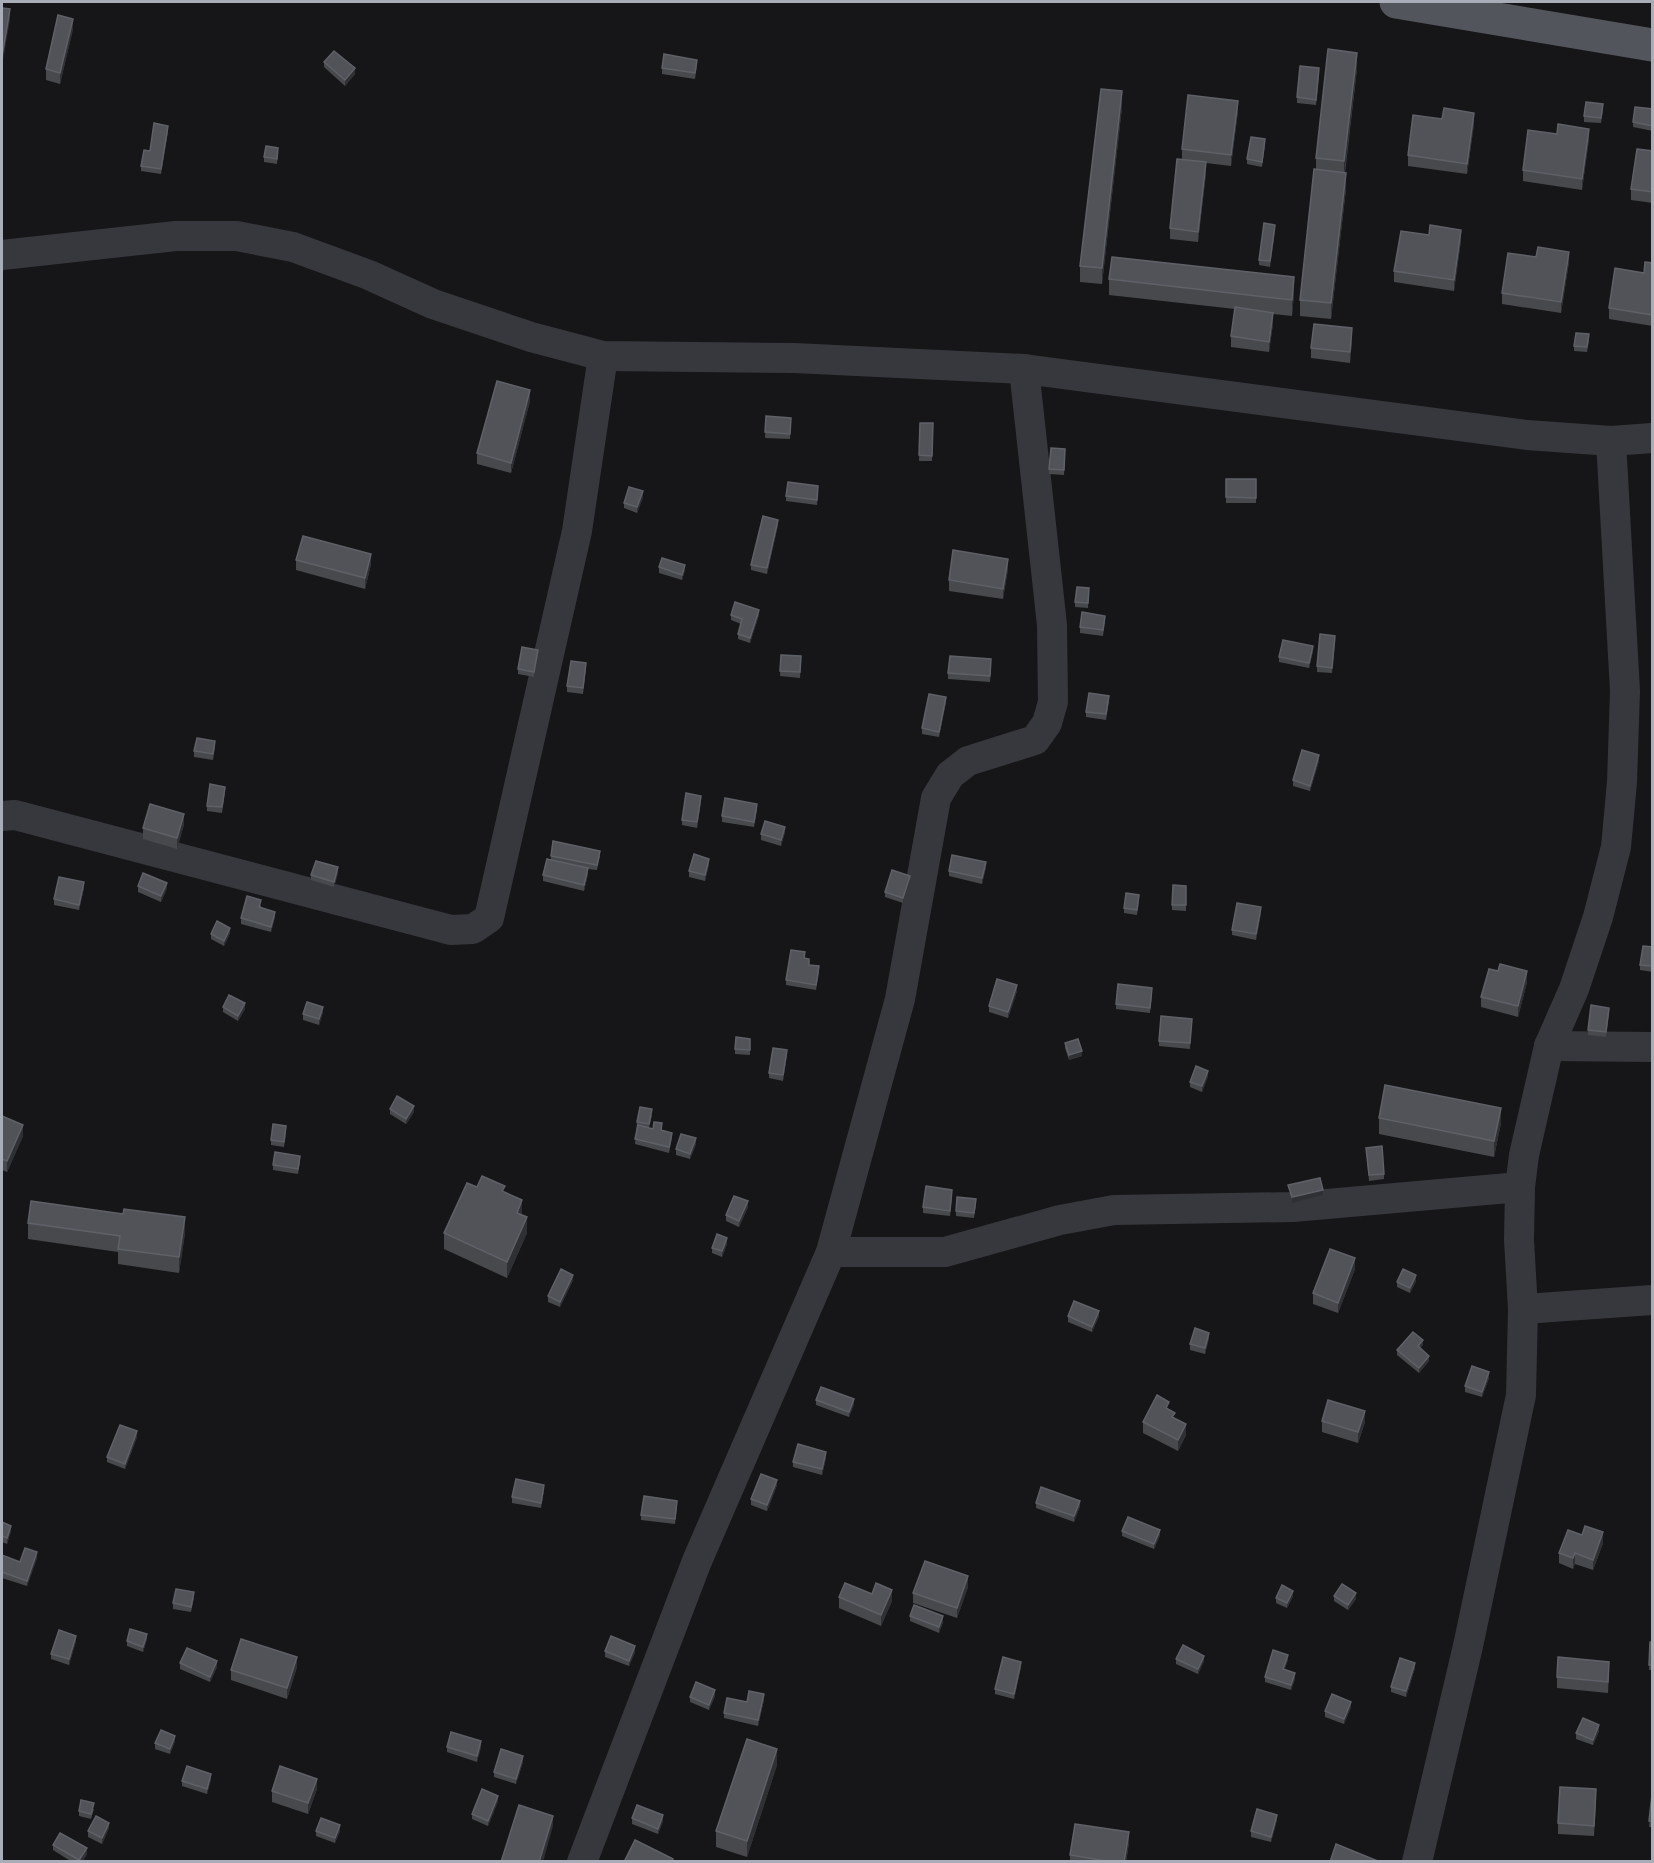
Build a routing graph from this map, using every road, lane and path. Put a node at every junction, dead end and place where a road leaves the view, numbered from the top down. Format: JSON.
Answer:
{"nodes":[{"id":1,"x":1396,"y":2,"type":"edge"},
{"id":2,"x":1653,"y":45,"type":"edge"},
{"id":3,"x":2,"y":255,"type":"edge"},
{"id":4,"x":603,"y":356,"type":"junction"},
{"id":5,"x":1024,"y":369,"type":"junction"},
{"id":6,"x":1653,"y":438,"type":"edge"},
{"id":7,"x":1611,"y":441,"type":"junction"},
{"id":8,"x":2,"y":816,"type":"edge"},
{"id":9,"x":1549,"y":1046,"type":"junction"},
{"id":10,"x":1653,"y":1047,"type":"edge"},
{"id":11,"x":1520,"y":1187,"type":"junction"},
{"id":12,"x":831,"y":1252,"type":"junction"},
{"id":13,"x":1653,"y":1300,"type":"edge"},
{"id":14,"x":1523,"y":1309,"type":"junction"},
{"id":15,"x":582,"y":1862,"type":"edge"},
{"id":16,"x":1417,"y":1862,"type":"edge"}],
"edges":[{"from":1,"to":2,"type":"main road"},
{"from":3,"to":4,"type":"street"},
{"from":4,"to":5,"type":"street"},
{"from":4,"to":8,"type":"street"},
{"from":5,"to":7,"type":"street"},
{"from":5,"to":12,"type":"street"},
{"from":6,"to":7,"type":"street"},
{"from":7,"to":9,"type":"street"},
{"from":9,"to":10,"type":"street"},
{"from":9,"to":11,"type":"street"},
{"from":11,"to":12,"type":"street"},
{"from":11,"to":14,"type":"street"},
{"from":12,"to":15,"type":"street"},
{"from":13,"to":14,"type":"street"},
{"from":14,"to":16,"type":"street"}]}
